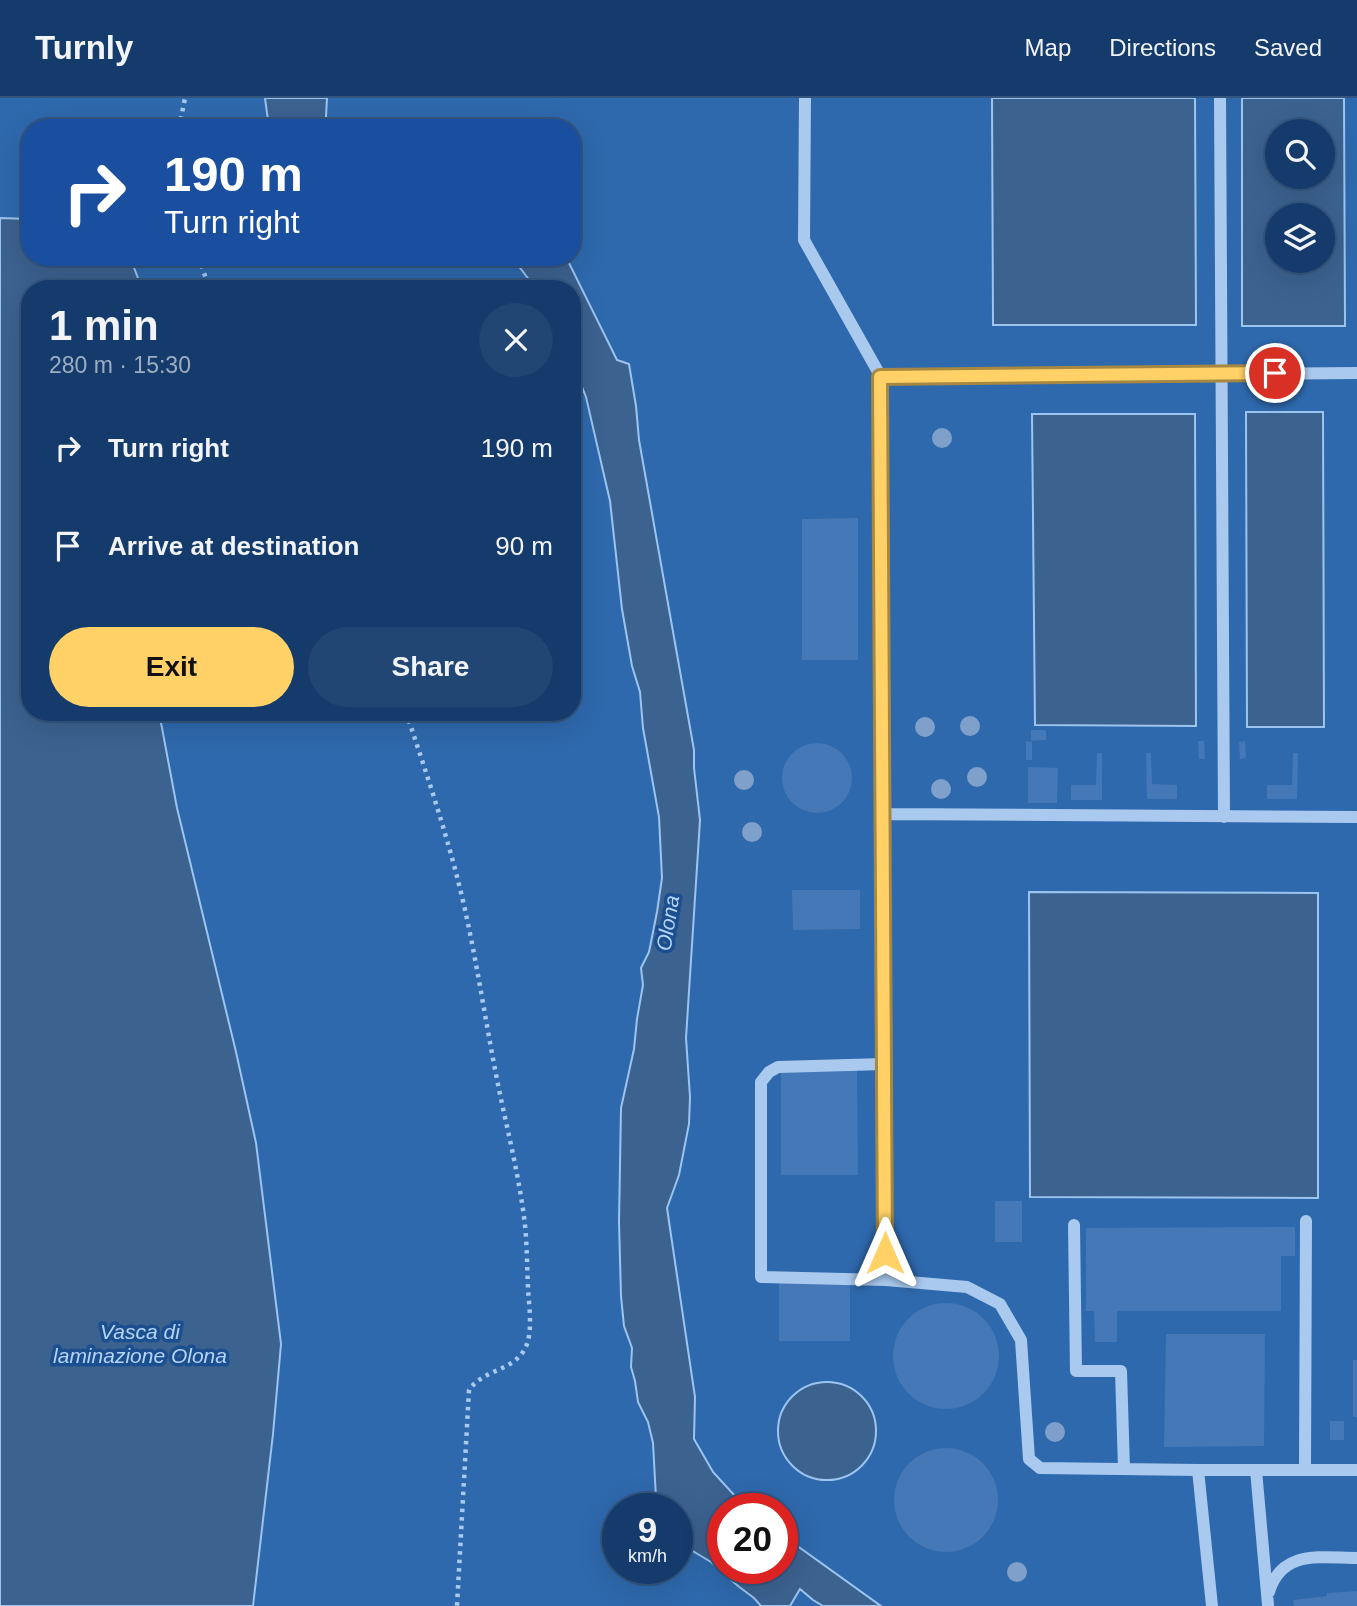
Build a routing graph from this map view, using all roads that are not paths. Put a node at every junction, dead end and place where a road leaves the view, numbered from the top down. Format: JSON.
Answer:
{"nodes":[{"id":1,"x":805,"y":98,"type":"edge"},
{"id":2,"x":1220,"y":98,"type":"edge"},
{"id":3,"x":1357,"y":373,"type":"edge"},
{"id":4,"x":1221,"y":374,"type":"junction"},
{"id":5,"x":880,"y":377,"type":"junction"},
{"id":6,"x":883,"y":814,"type":"junction"},
{"id":7,"x":1223,"y":817,"type":"junction"},
{"id":8,"x":1357,"y":817,"type":"edge"},
{"id":9,"x":884,"y":1065,"type":"junction"},
{"id":10,"x":1306,"y":1221,"type":"dead end"},
{"id":11,"x":1074,"y":1225,"type":"dead end"},
{"id":12,"x":886,"y":1280,"type":"junction"},
{"id":13,"x":1124,"y":1469,"type":"junction"},
{"id":14,"x":1256,"y":1470,"type":"junction"},
{"id":15,"x":1305,"y":1470,"type":"junction"},
{"id":16,"x":1357,"y":1470,"type":"edge"},
{"id":17,"x":1198,"y":1471,"type":"junction"},
{"id":18,"x":1357,"y":1558,"type":"edge"},
{"id":19,"x":1268,"y":1605,"type":"edge"},
{"id":20,"x":1212,"y":1606,"type":"edge"}],
"edges":[{"from":1,"to":5,"type":"street"},
{"from":2,"to":4,"type":"street"},
{"from":3,"to":4,"type":"street"},
{"from":4,"to":5,"type":"street"},
{"from":4,"to":7,"type":"street"},
{"from":5,"to":6,"type":"street"},
{"from":6,"to":7,"type":"street"},
{"from":6,"to":9,"type":"street"},
{"from":7,"to":8,"type":"street"},
{"from":9,"to":12,"type":"street"},
{"from":9,"to":12,"type":"street"},
{"from":10,"to":15,"type":"street"},
{"from":11,"to":13,"type":"street"},
{"from":12,"to":13,"type":"street"},
{"from":13,"to":17,"type":"street"},
{"from":14,"to":15,"type":"street"},
{"from":14,"to":17,"type":"street"},
{"from":14,"to":19,"type":"street"},
{"from":15,"to":16,"type":"street"},
{"from":17,"to":20,"type":"street"},
{"from":18,"to":19,"type":"street"}]}
